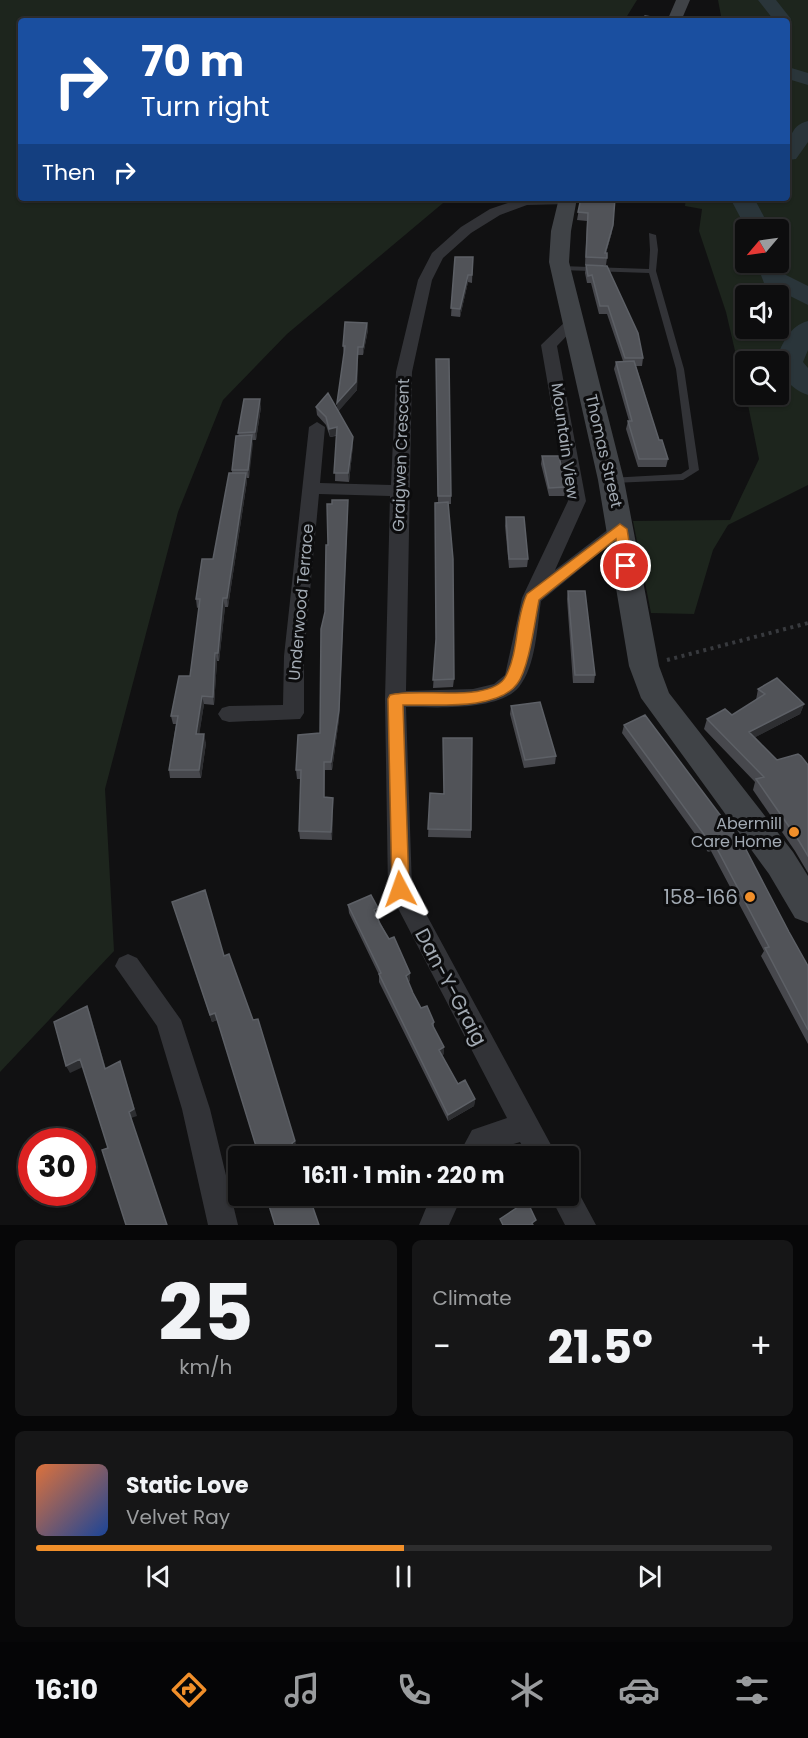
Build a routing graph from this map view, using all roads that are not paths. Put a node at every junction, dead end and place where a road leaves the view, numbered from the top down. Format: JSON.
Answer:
{"nodes":[{"id":1,"x":682,"y":0,"type":"edge"},
{"id":2,"x":675,"y":18,"type":"edge"},
{"id":3,"x":525,"y":201,"type":"edge"},
{"id":4,"x":568,"y":201,"type":"edge"},
{"id":5,"x":652,"y":235,"type":"dead end"},
{"id":6,"x":561,"y":268,"type":"junction"},
{"id":7,"x":652,"y":271,"type":"junction"},
{"id":8,"x":574,"y":321,"type":"junction"},
{"id":9,"x":317,"y":427,"type":"dead end"},
{"id":10,"x":611,"y":480,"type":"junction"},
{"id":11,"x":311,"y":488,"type":"junction"},
{"id":12,"x":399,"y":491,"type":"junction"},
{"id":13,"x":620,"y":529,"type":"junction"},
{"id":14,"x":532,"y":598,"type":"junction"},
{"id":15,"x":395,"y":699,"type":"junction"},
{"id":16,"x":229,"y":714,"type":"dead end"},
{"id":17,"x":808,"y":907,"type":"edge"},
{"id":18,"x":128,"y":966,"type":"dead end"},
{"id":19,"x":526,"y":1126,"type":"junction"},
{"id":20,"x":478,"y":1146,"type":"edge"},
{"id":21,"x":537,"y":1146,"type":"edge"},
{"id":22,"x":441,"y":1206,"type":"edge"},
{"id":23,"x":571,"y":1206,"type":"edge"},
{"id":24,"x":223,"y":1225,"type":"edge"},
{"id":25,"x":434,"y":1225,"type":"edge"},
{"id":26,"x":581,"y":1225,"type":"edge"}],
"edges":[{"from":1,"to":2,"type":"main road"},
{"from":3,"to":12,"type":"street","name":"Graigwen Crescent"},
{"from":4,"to":6,"type":"main road","name":"Thomas Street"},
{"from":5,"to":7,"type":"lane"},
{"from":6,"to":7,"type":"lane"},
{"from":6,"to":8,"type":"main road","name":"Thomas Street"},
{"from":7,"to":10,"type":"lane"},
{"from":8,"to":10,"type":"main road","name":"Thomas Street"},
{"from":8,"to":14,"type":"street","name":"Mountain View"},
{"from":9,"to":11,"type":"street","name":"Underwood Terrace"},
{"from":10,"to":13,"type":"main road","name":"Thomas Street"},
{"from":11,"to":12,"type":"street"},
{"from":11,"to":16,"type":"street","name":"Underwood Terrace"},
{"from":12,"to":15,"type":"street","name":"Graigwen Crescent"},
{"from":13,"to":14,"type":"street"},
{"from":13,"to":17,"type":"main road","name":"Thomas Street"},
{"from":14,"to":15,"type":"street"},
{"from":15,"to":19,"type":"street","name":"Dan-Y-Graig"},
{"from":18,"to":24,"type":"street"},
{"from":19,"to":20,"type":"street"},
{"from":19,"to":21,"type":"street","name":"Dan-Y-Graig"},
{"from":22,"to":25,"type":"street"},
{"from":23,"to":26,"type":"street"}]}
